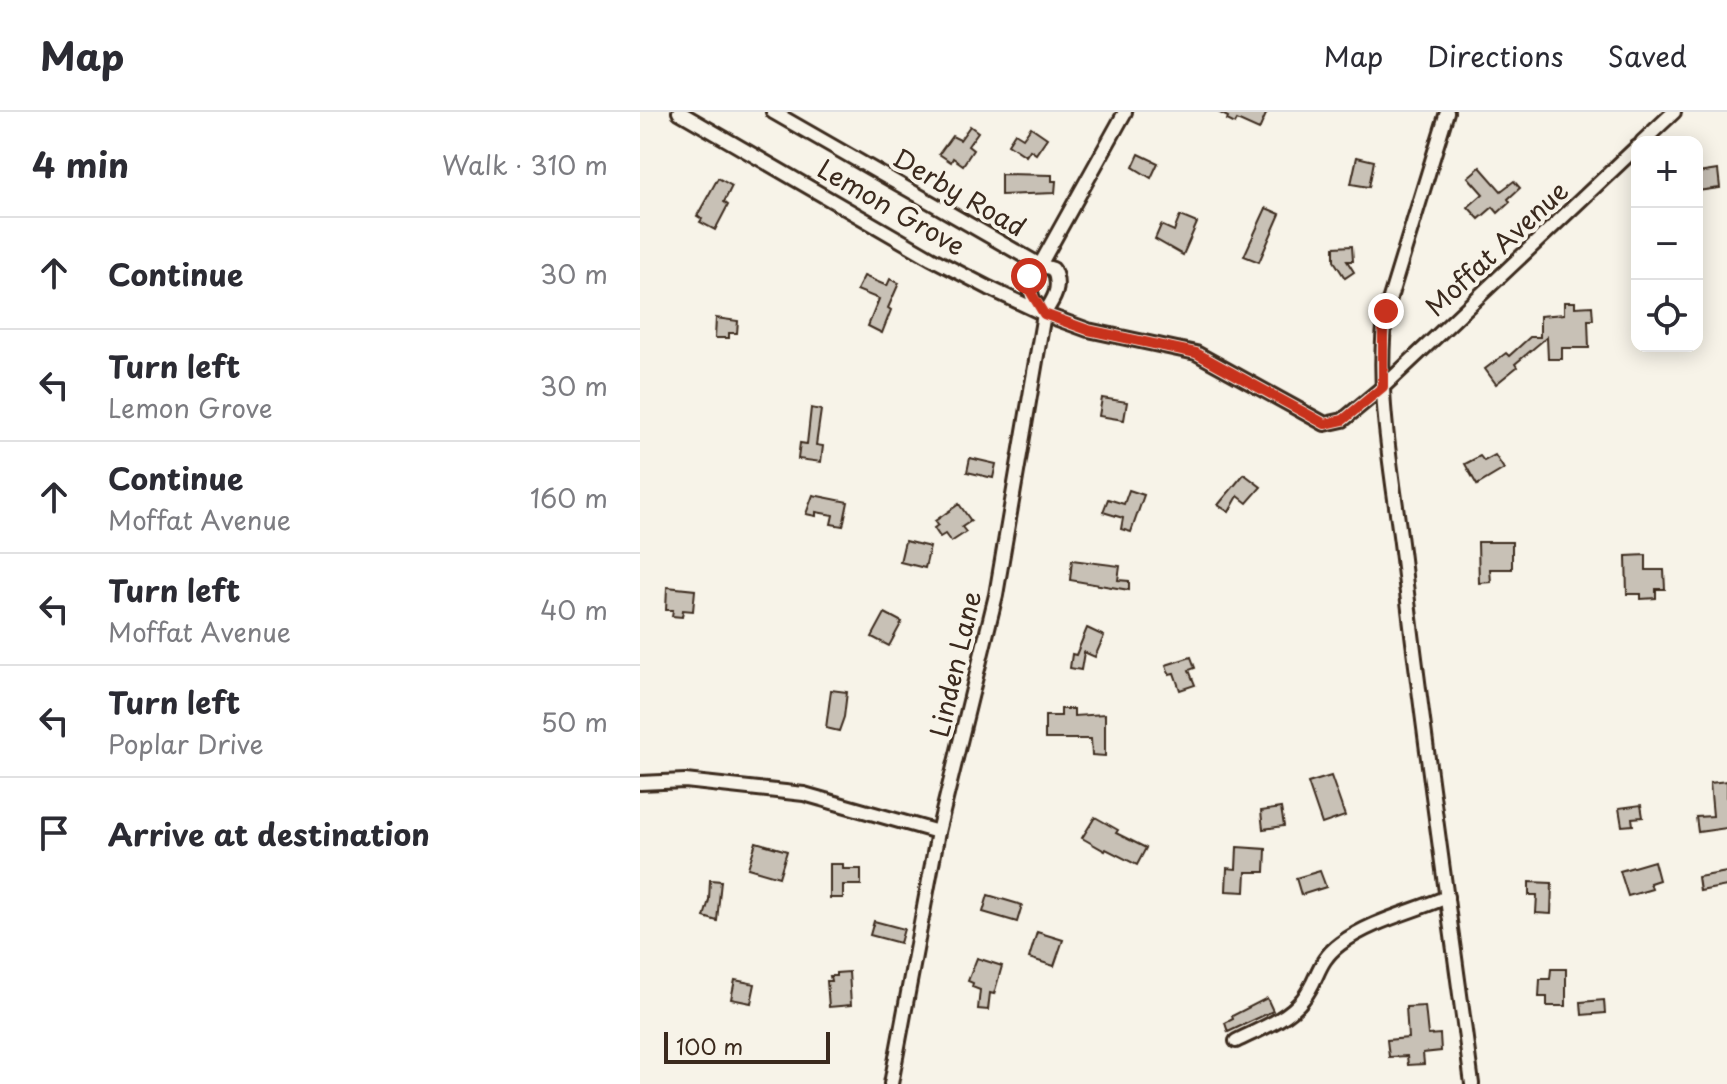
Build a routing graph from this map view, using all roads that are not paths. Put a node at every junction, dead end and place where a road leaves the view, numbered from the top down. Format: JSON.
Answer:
{"nodes":[{"id":1,"x":679,"y":112,"type":"edge"},
{"id":2,"x":773,"y":112,"type":"edge"},
{"id":3,"x":1125,"y":112,"type":"edge"},
{"id":4,"x":1447,"y":112,"type":"edge"},
{"id":5,"x":1674,"y":112,"type":"edge"},
{"id":6,"x":1648,"y":136,"type":"edge"},
{"id":7,"x":1631,"y":153,"type":"edge"},
{"id":8,"x":1040,"y":265,"type":"junction"},
{"id":9,"x":1027,"y":286,"type":"junction"},
{"id":10,"x":989,"y":288,"type":"junction"},
{"id":11,"x":1044,"y":314,"type":"junction"},
{"id":12,"x":1088,"y":330,"type":"joint"},
{"id":13,"x":1383,"y":387,"type":"junction"},
{"id":14,"x":640,"y":783,"type":"edge"},
{"id":15,"x":938,"y":832,"type":"junction"},
{"id":16,"x":1447,"y":897,"type":"junction"},
{"id":17,"x":1236,"y":1041,"type":"dead end"},
{"id":18,"x":891,"y":1084,"type":"edge"},
{"id":19,"x":1472,"y":1084,"type":"edge"}],
"edges":[{"from":1,"to":10,"type":"street","name":"Lemon Grove"},
{"from":2,"to":8,"type":"street","name":"Derby Road"},
{"from":3,"to":8,"type":"street"},
{"from":4,"to":13,"type":"street"},
{"from":5,"to":6,"type":"street"},
{"from":7,"to":13,"type":"street","name":"Moffat Avenue"},
{"from":8,"to":9,"type":"street"},
{"from":8,"to":11,"type":"street","name":"Linden Lane"},
{"from":9,"to":10,"type":"street"},
{"from":9,"to":11,"type":"street"},
{"from":10,"to":11,"type":"street","name":"Lemon Grove"},
{"from":11,"to":12,"type":"street","name":"Lemon Grove"},
{"from":11,"to":15,"type":"street","name":"Linden Lane"},
{"from":12,"to":13,"type":"street","name":"Moffat Avenue"},
{"from":13,"to":16,"type":"street"},
{"from":14,"to":15,"type":"street"},
{"from":15,"to":18,"type":"street","name":"Linden Lane"},
{"from":16,"to":17,"type":"street"},
{"from":16,"to":19,"type":"street"}]}
